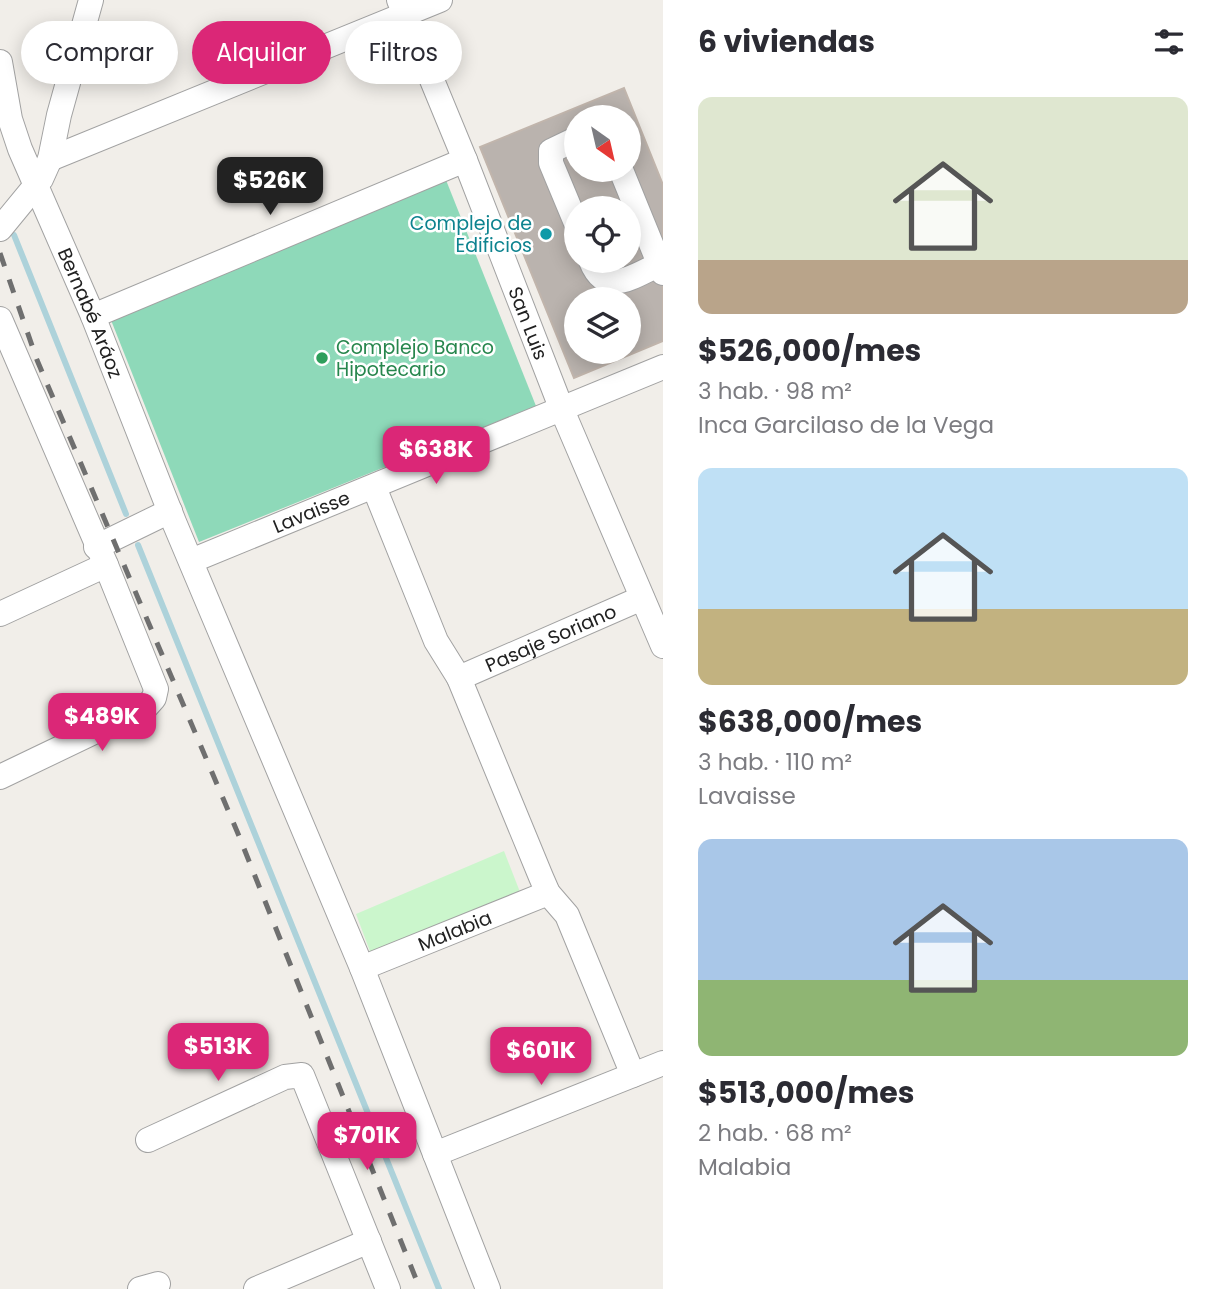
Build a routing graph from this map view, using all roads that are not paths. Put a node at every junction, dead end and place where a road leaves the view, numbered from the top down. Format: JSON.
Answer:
{"nodes":[{"id":1,"x":91,"y":0,"type":"edge"},
{"id":2,"x":440,"y":0,"type":"edge"},
{"id":3,"x":402,"y":7,"type":"edge"},
{"id":4,"x":0,"y":62,"type":"edge"},
{"id":5,"x":564,"y":145,"type":"edge"},
{"id":6,"x":50,"y":159,"type":"junction"},
{"id":7,"x":465,"y":160,"type":"junction"},
{"id":8,"x":626,"y":182,"type":"edge"},
{"id":9,"x":35,"y":186,"type":"junction"},
{"id":10,"x":565,"y":196,"type":"edge"},
{"id":11,"x":0,"y":229,"type":"edge"},
{"id":12,"x":661,"y":268,"type":"edge"},
{"id":13,"x":595,"y":273,"type":"edge"},
{"id":14,"x":93,"y":316,"type":"junction"},
{"id":15,"x":0,"y":319,"type":"edge"},
{"id":16,"x":663,"y":367,"type":"edge"},
{"id":17,"x":562,"y":410,"type":"junction"},
{"id":18,"x":374,"y":487,"type":"junction"},
{"id":19,"x":170,"y":511,"type":"junction"},
{"id":20,"x":101,"y":556,"type":"junction"},
{"id":21,"x":191,"y":561,"type":"junction"},
{"id":22,"x":652,"y":608,"type":"edge"},
{"id":23,"x":0,"y":614,"type":"edge"},
{"id":24,"x":663,"y":646,"type":"edge"},
{"id":25,"x":459,"y":678,"type":"junction"},
{"id":26,"x":0,"y":777,"type":"edge"},
{"id":27,"x":548,"y":893,"type":"junction"},
{"id":28,"x":362,"y":968,"type":"junction"},
{"id":29,"x":663,"y":1063,"type":"edge"},
{"id":30,"x":633,"y":1075,"type":"junction"},
{"id":31,"x":148,"y":1140,"type":"dead end"},
{"id":32,"x":435,"y":1154,"type":"junction"},
{"id":33,"x":369,"y":1241,"type":"junction"},
{"id":34,"x":256,"y":1289,"type":"edge"},
{"id":35,"x":388,"y":1289,"type":"edge"},
{"id":36,"x":488,"y":1289,"type":"edge"}],
"edges":[{"from":1,"to":6,"type":"street"},
{"from":2,"to":3,"type":"street"},
{"from":3,"to":6,"type":"street"},
{"from":3,"to":7,"type":"street","name":"San Luis"},
{"from":4,"to":9,"type":"street","name":"Bernabé Aráoz"},
{"from":5,"to":10,"type":"street"},
{"from":6,"to":9,"type":"street"},
{"from":7,"to":14,"type":"street"},
{"from":7,"to":17,"type":"street","name":"San Luis"},
{"from":8,"to":12,"type":"street"},
{"from":9,"to":11,"type":"street"},
{"from":9,"to":14,"type":"street","name":"Bernabé Aráoz"},
{"from":12,"to":13,"type":"street"},
{"from":14,"to":19,"type":"street","name":"Bernabé Aráoz"},
{"from":15,"to":20,"type":"street"},
{"from":16,"to":17,"type":"street","name":"Lavaisse"},
{"from":17,"to":18,"type":"street","name":"Lavaisse"},
{"from":17,"to":22,"type":"street","name":"San Luis"},
{"from":18,"to":21,"type":"street","name":"Lavaisse"},
{"from":18,"to":25,"type":"street"},
{"from":19,"to":20,"type":"street"},
{"from":19,"to":21,"type":"street","name":"Bernabé Aráoz"},
{"from":20,"to":23,"type":"street"},
{"from":20,"to":26,"type":"street"},
{"from":21,"to":28,"type":"street","name":"Bernabé Aráoz"},
{"from":22,"to":24,"type":"street","name":"San Luis"},
{"from":22,"to":25,"type":"street","name":"Pasaje Soriano"},
{"from":25,"to":27,"type":"street"},
{"from":27,"to":28,"type":"street","name":"Malabia"},
{"from":27,"to":30,"type":"street"},
{"from":28,"to":32,"type":"street","name":"Bernabé Aráoz"},
{"from":29,"to":30,"type":"street"},
{"from":30,"to":32,"type":"street"},
{"from":31,"to":33,"type":"street"},
{"from":32,"to":36,"type":"street","name":"Bernabé Aráoz"},
{"from":33,"to":34,"type":"street"},
{"from":33,"to":35,"type":"street"}]}
